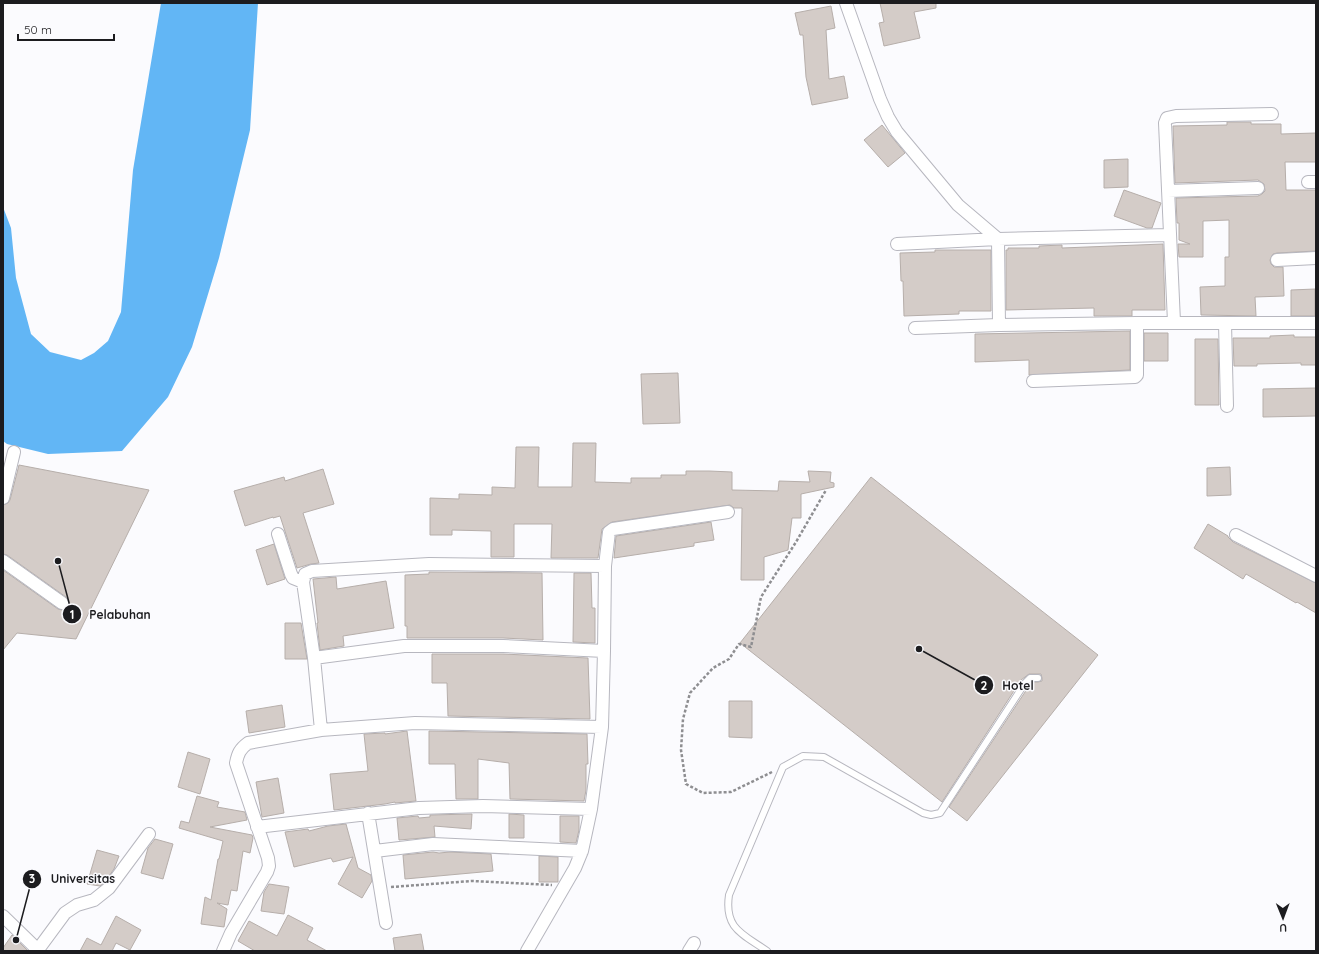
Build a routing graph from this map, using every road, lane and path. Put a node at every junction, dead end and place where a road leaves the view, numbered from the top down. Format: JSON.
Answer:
{"nodes":[{"id":1,"x":846,"y":3,"type":"edge"},
{"id":2,"x":1272,"y":114,"type":"dead end"},
{"id":3,"x":1258,"y":188,"type":"dead end"},
{"id":4,"x":1168,"y":191,"type":"junction"},
{"id":5,"x":1170,"y":235,"type":"junction"},
{"id":6,"x":998,"y":239,"type":"junction"},
{"id":7,"x":897,"y":244,"type":"dead end"},
{"id":8,"x":1316,"y":258,"type":"edge"},
{"id":9,"x":1277,"y":260,"type":"dead end"},
{"id":10,"x":1174,"y":322,"type":"junction"},
{"id":11,"x":1137,"y":323,"type":"junction"},
{"id":12,"x":1225,"y":323,"type":"junction"},
{"id":13,"x":1316,"y":323,"type":"edge"},
{"id":14,"x":999,"y":325,"type":"junction"},
{"id":15,"x":915,"y":328,"type":"dead end"},
{"id":16,"x":1033,"y":381,"type":"dead end"},
{"id":17,"x":1227,"y":406,"type":"dead end"},
{"id":18,"x":14,"y":452,"type":"dead end"},
{"id":19,"x":826,"y":490,"type":"dead end"},
{"id":20,"x":3,"y":498,"type":"edge"},
{"id":21,"x":728,"y":512,"type":"dead end"},
{"id":22,"x":278,"y":534,"type":"dead end"},
{"id":23,"x":1236,"y":535,"type":"dead end"},
{"id":24,"x":3,"y":560,"type":"edge"},
{"id":25,"x":605,"y":566,"type":"junction"},
{"id":26,"x":1316,"y":576,"type":"edge"},
{"id":27,"x":303,"y":582,"type":"junction"},
{"id":28,"x":62,"y":603,"type":"dead end"},
{"id":29,"x":604,"y":651,"type":"junction"},
{"id":30,"x":314,"y":658,"type":"junction"},
{"id":31,"x":1038,"y":678,"type":"dead end"},
{"id":32,"x":602,"y":727,"type":"junction"},
{"id":33,"x":321,"y":730,"type":"junction"},
{"id":34,"x":783,"y":767,"type":"junction"},
{"id":35,"x":591,"y":808,"type":"junction"},
{"id":36,"x":368,"y":813,"type":"junction"},
{"id":37,"x":257,"y":827,"type":"junction"},
{"id":38,"x":149,"y":834,"type":"dead end"},
{"id":39,"x":374,"y":851,"type":"junction"},
{"id":40,"x":582,"y":851,"type":"junction"},
{"id":41,"x":564,"y":886,"type":"junction"},
{"id":42,"x":380,"y":888,"type":"junction"},
{"id":43,"x":3,"y":916,"type":"edge"},
{"id":44,"x":386,"y":923,"type":"dead end"},
{"id":45,"x":38,"y":951,"type":"edge"},
{"id":46,"x":223,"y":951,"type":"edge"},
{"id":47,"x":527,"y":951,"type":"edge"},
{"id":48,"x":767,"y":951,"type":"edge"}],
"edges":[{"from":1,"to":6,"type":"street"},
{"from":2,"to":4,"type":"street"},
{"from":3,"to":4,"type":"street"},
{"from":4,"to":5,"type":"street"},
{"from":5,"to":6,"type":"street"},
{"from":5,"to":10,"type":"street"},
{"from":6,"to":7,"type":"street"},
{"from":6,"to":14,"type":"street"},
{"from":8,"to":9,"type":"street"},
{"from":10,"to":11,"type":"street"},
{"from":10,"to":12,"type":"street"},
{"from":11,"to":14,"type":"street"},
{"from":11,"to":16,"type":"street"},
{"from":12,"to":13,"type":"street"},
{"from":12,"to":17,"type":"street"},
{"from":14,"to":15,"type":"street"},
{"from":18,"to":20,"type":"street"},
{"from":19,"to":34,"type":"path"},
{"from":21,"to":25,"type":"street"},
{"from":22,"to":27,"type":"street"},
{"from":23,"to":26,"type":"street"},
{"from":24,"to":28,"type":"street"},
{"from":25,"to":27,"type":"street"},
{"from":25,"to":29,"type":"street"},
{"from":27,"to":30,"type":"street"},
{"from":29,"to":30,"type":"street"},
{"from":29,"to":32,"type":"street"},
{"from":30,"to":33,"type":"street"},
{"from":31,"to":34,"type":"lane"},
{"from":32,"to":33,"type":"street"},
{"from":32,"to":35,"type":"street"},
{"from":33,"to":37,"type":"street"},
{"from":34,"to":48,"type":"lane"},
{"from":35,"to":36,"type":"street"},
{"from":35,"to":40,"type":"street"},
{"from":36,"to":37,"type":"street"},
{"from":36,"to":39,"type":"street"},
{"from":37,"to":46,"type":"street"},
{"from":38,"to":45,"type":"street"},
{"from":39,"to":40,"type":"street"},
{"from":39,"to":42,"type":"street"},
{"from":40,"to":41,"type":"street"},
{"from":41,"to":42,"type":"path"},
{"from":41,"to":47,"type":"street"},
{"from":42,"to":44,"type":"street"},
{"from":43,"to":45,"type":"street"}]}
